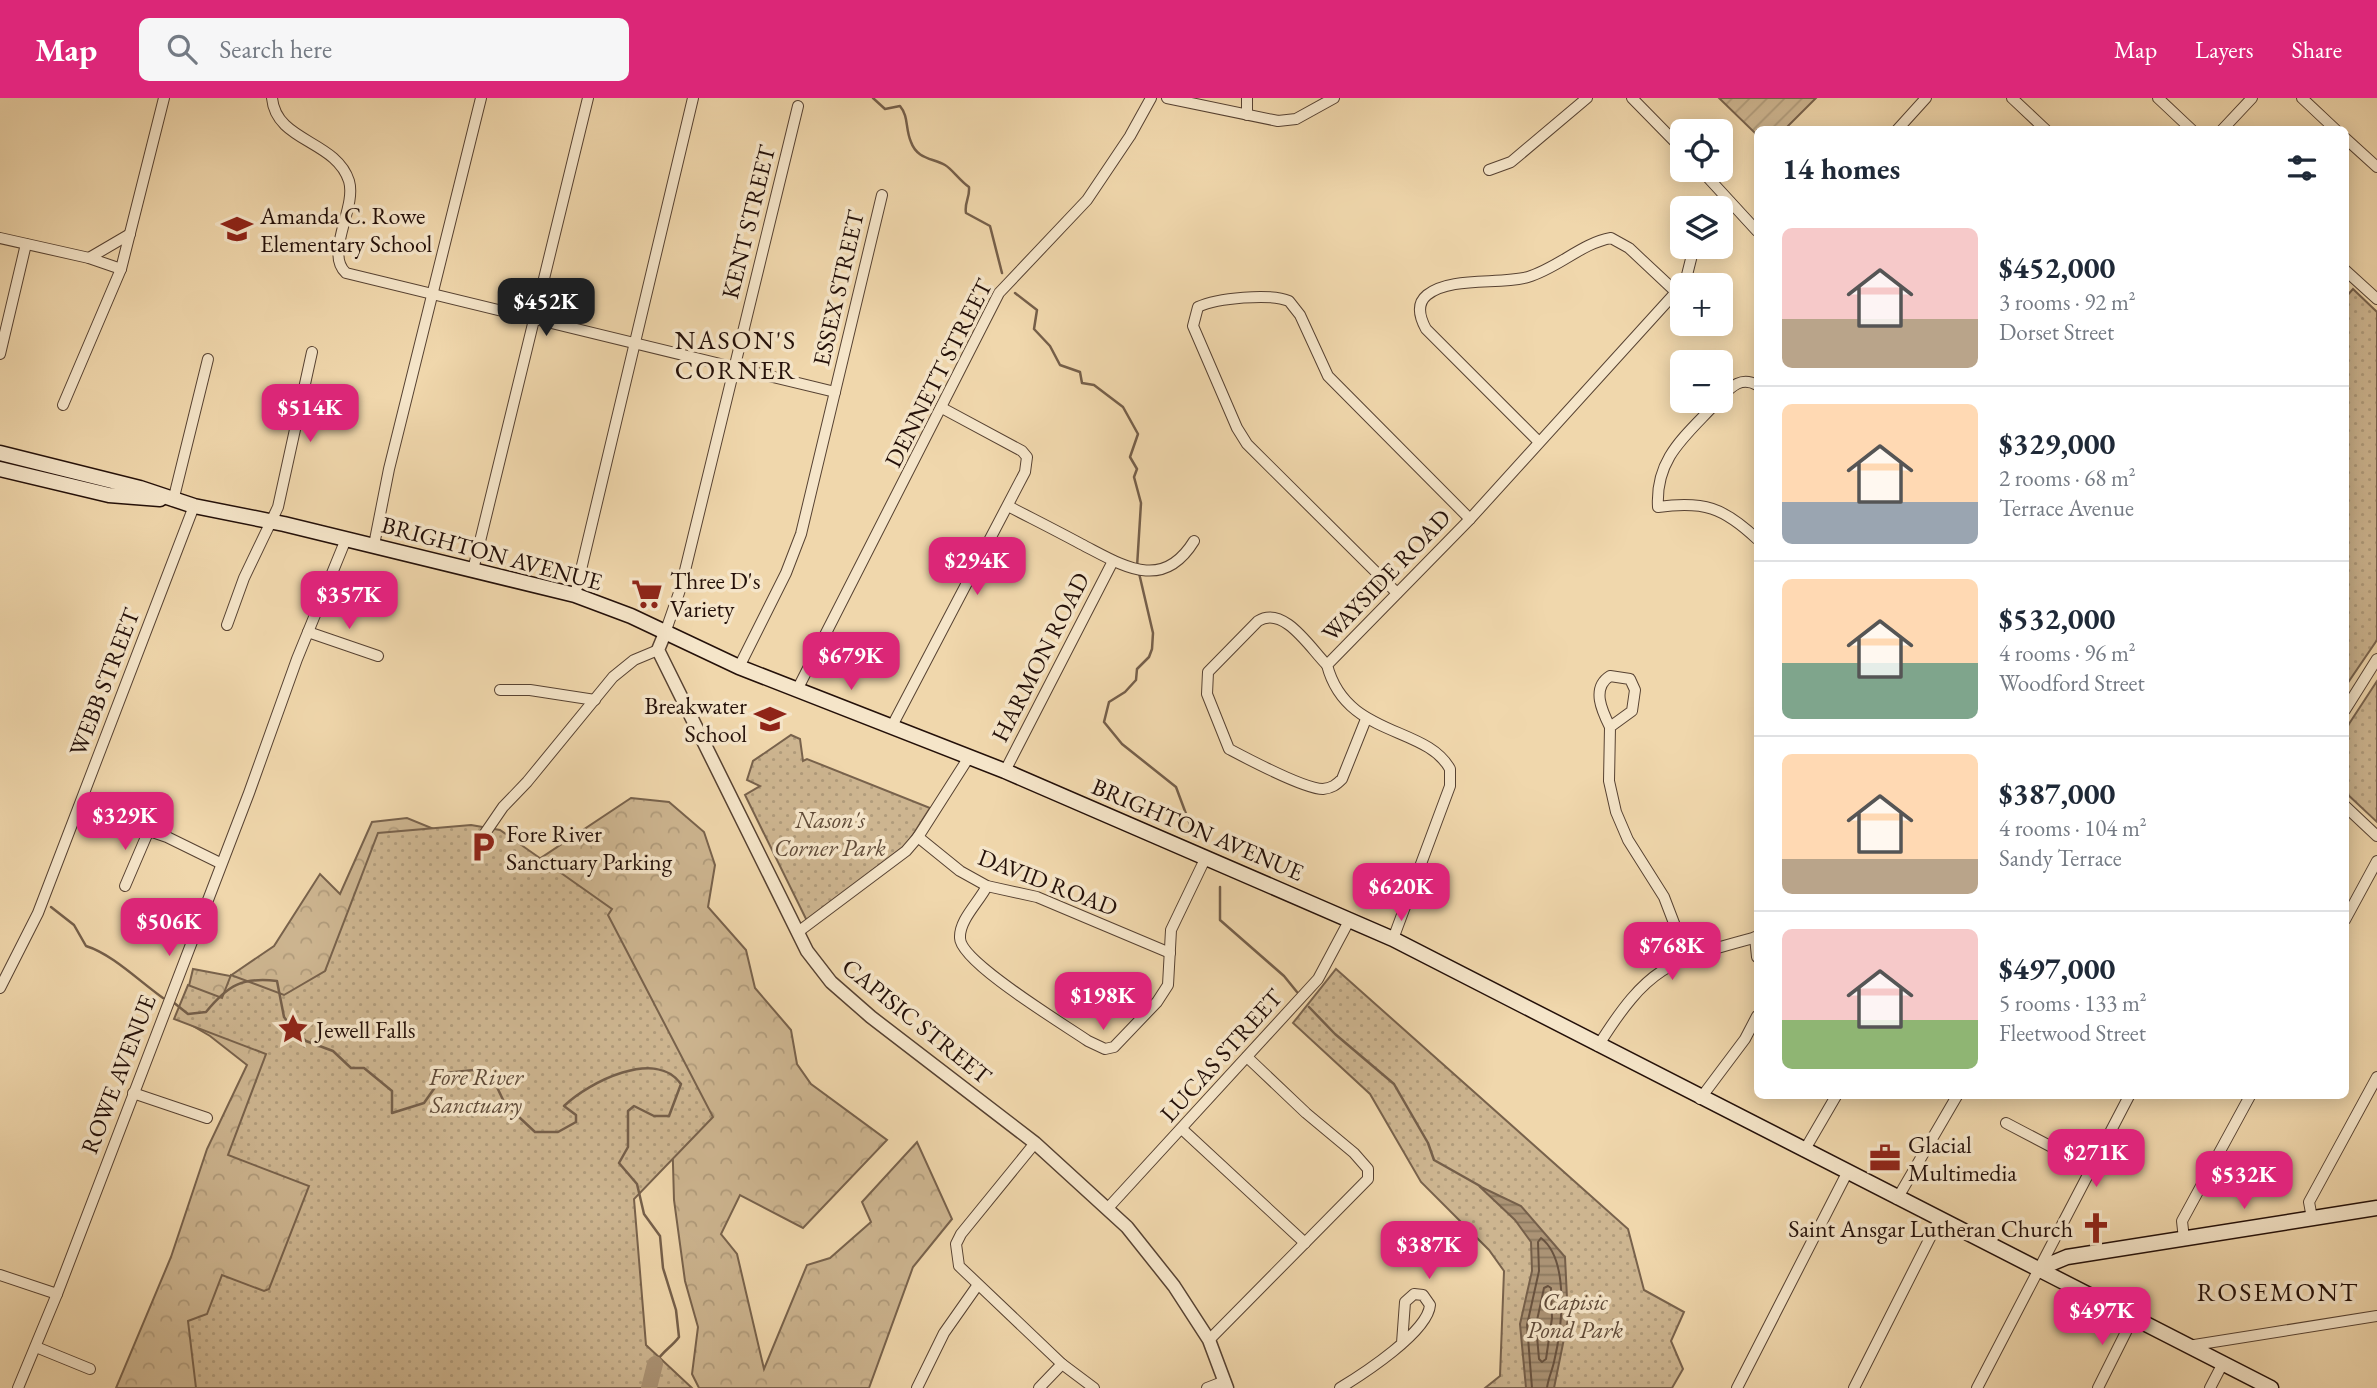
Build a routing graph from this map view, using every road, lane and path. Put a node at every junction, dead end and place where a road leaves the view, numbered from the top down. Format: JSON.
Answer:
{"nodes":[{"id":1,"x":164,"y":98,"type":"edge"},
{"id":2,"x":272,"y":98,"type":"edge"},
{"id":3,"x":481,"y":98,"type":"edge"},
{"id":4,"x":588,"y":98,"type":"edge"},
{"id":5,"x":693,"y":98,"type":"edge"},
{"id":6,"x":1151,"y":98,"type":"edge"},
{"id":7,"x":1167,"y":98,"type":"edge"},
{"id":8,"x":1247,"y":98,"type":"edge"},
{"id":9,"x":1334,"y":98,"type":"edge"},
{"id":10,"x":1587,"y":98,"type":"edge"},
{"id":11,"x":1632,"y":98,"type":"edge"},
{"id":12,"x":1926,"y":98,"type":"edge"},
{"id":13,"x":2012,"y":98,"type":"edge"},
{"id":14,"x":2158,"y":98,"type":"edge"},
{"id":15,"x":2252,"y":98,"type":"edge"},
{"id":16,"x":2302,"y":98,"type":"edge"},
{"id":17,"x":799,"y":106,"type":"dead end"},
{"id":18,"x":1247,"y":115,"type":"junction"},
{"id":19,"x":1901,"y":126,"type":"edge"},
{"id":20,"x":2042,"y":126,"type":"edge"},
{"id":21,"x":2188,"y":126,"type":"edge"},
{"id":22,"x":2226,"y":126,"type":"edge"},
{"id":23,"x":2332,"y":126,"type":"edge"},
{"id":24,"x":1670,"y":137,"type":"edge"},
{"id":25,"x":2349,"y":142,"type":"edge"},
{"id":26,"x":2377,"y":167,"type":"edge"},
{"id":27,"x":1489,"y":170,"type":"dead end"},
{"id":28,"x":1712,"y":182,"type":"edge"},
{"id":29,"x":882,"y":195,"type":"dead end"},
{"id":30,"x":1725,"y":196,"type":"edge"},
{"id":31,"x":1733,"y":205,"type":"edge"},
{"id":32,"x":1754,"y":228,"type":"edge"},
{"id":33,"x":130,"y":234,"type":"junction"},
{"id":34,"x":0,"y":238,"type":"edge"},
{"id":35,"x":26,"y":244,"type":"junction"},
{"id":36,"x":89,"y":258,"type":"junction"},
{"id":37,"x":121,"y":269,"type":"junction"},
{"id":38,"x":2349,"y":274,"type":"edge"},
{"id":39,"x":1670,"y":286,"type":"edge"},
{"id":40,"x":434,"y":294,"type":"junction"},
{"id":41,"x":1670,"y":299,"type":"edge"},
{"id":42,"x":2377,"y":299,"type":"edge"},
{"id":43,"x":535,"y":318,"type":"junction"},
{"id":44,"x":634,"y":343,"type":"junction"},
{"id":45,"x":312,"y":352,"type":"dead end"},
{"id":46,"x":0,"y":354,"type":"edge"},
{"id":47,"x":208,"y":359,"type":"dead end"},
{"id":48,"x":734,"y":368,"type":"junction"},
{"id":49,"x":1754,"y":384,"type":"edge"},
{"id":50,"x":1733,"y":387,"type":"edge"},
{"id":51,"x":835,"y":392,"type":"junction"},
{"id":52,"x":64,"y":405,"type":"dead end"},
{"id":53,"x":943,"y":408,"type":"junction"},
{"id":54,"x":1707,"y":413,"type":"edge"},
{"id":55,"x":1539,"y":442,"type":"junction"},
{"id":56,"x":0,"y":453,"type":"edge"},
{"id":57,"x":0,"y":469,"type":"edge"},
{"id":58,"x":20,"y":475,"type":"junction"},
{"id":59,"x":0,"y":481,"type":"edge"},
{"id":60,"x":171,"y":500,"type":"junction"},
{"id":61,"x":194,"y":506,"type":"junction"},
{"id":62,"x":1008,"y":506,"type":"junction"},
{"id":63,"x":1470,"y":519,"type":"junction"},
{"id":64,"x":271,"y":521,"type":"junction"},
{"id":65,"x":1754,"y":536,"type":"edge"},
{"id":66,"x":346,"y":539,"type":"junction"},
{"id":67,"x":1194,"y":541,"type":"dead end"},
{"id":68,"x":374,"y":545,"type":"junction"},
{"id":69,"x":1113,"y":561,"type":"junction"},
{"id":70,"x":473,"y":570,"type":"junction"},
{"id":71,"x":1397,"y":593,"type":"junction"},
{"id":72,"x":575,"y":595,"type":"junction"},
{"id":73,"x":227,"y":625,"type":"dead end"},
{"id":74,"x":308,"y":632,"type":"junction"},
{"id":75,"x":665,"y":633,"type":"junction"},
{"id":76,"x":658,"y":650,"type":"junction"},
{"id":77,"x":379,"y":656,"type":"dead end"},
{"id":78,"x":2377,"y":659,"type":"edge"},
{"id":79,"x":1327,"y":665,"type":"junction"},
{"id":80,"x":739,"y":667,"type":"junction"},
{"id":81,"x":500,"y":690,"type":"dead end"},
{"id":82,"x":797,"y":690,"type":"junction"},
{"id":83,"x":595,"y":700,"type":"junction"},
{"id":84,"x":2349,"y":704,"type":"edge"},
{"id":85,"x":1366,"y":719,"type":"junction"},
{"id":86,"x":892,"y":726,"type":"junction"},
{"id":87,"x":1610,"y":727,"type":"junction"},
{"id":88,"x":969,"y":757,"type":"junction"},
{"id":89,"x":1005,"y":771,"type":"junction"},
{"id":90,"x":79,"y":807,"type":"junction"},
{"id":91,"x":2349,"y":810,"type":"edge"},
{"id":92,"x":149,"y":830,"type":"junction"},
{"id":93,"x":2377,"y":836,"type":"edge"},
{"id":94,"x":918,"y":837,"type":"junction"},
{"id":95,"x":479,"y":842,"type":"dead end"},
{"id":96,"x":1206,"y":857,"type":"junction"},
{"id":97,"x":2377,"y":861,"type":"edge"},
{"id":98,"x":220,"y":863,"type":"junction"},
{"id":99,"x":125,"y":886,"type":"dead end"},
{"id":100,"x":987,"y":886,"type":"junction"},
{"id":101,"x":2349,"y":913,"type":"edge"},
{"id":102,"x":1350,"y":919,"type":"junction"},
{"id":103,"x":798,"y":932,"type":"junction"},
{"id":104,"x":1754,"y":938,"type":"edge"},
{"id":105,"x":1393,"y":939,"type":"junction"},
{"id":106,"x":1170,"y":953,"type":"junction"},
{"id":107,"x":1687,"y":957,"type":"junction"},
{"id":108,"x":0,"y":988,"type":"edge"},
{"id":109,"x":1754,"y":1022,"type":"edge"},
{"id":110,"x":1598,"y":1045,"type":"junction"},
{"id":111,"x":1247,"y":1057,"type":"junction"},
{"id":112,"x":2377,"y":1077,"type":"edge"},
{"id":113,"x":133,"y":1093,"type":"junction"},
{"id":114,"x":1700,"y":1099,"type":"junction"},
{"id":115,"x":1834,"y":1099,"type":"edge"},
{"id":116,"x":1955,"y":1099,"type":"edge"},
{"id":117,"x":2127,"y":1099,"type":"edge"},
{"id":118,"x":2248,"y":1099,"type":"edge"},
{"id":119,"x":207,"y":1118,"type":"dead end"},
{"id":120,"x":2006,"y":1123,"type":"dead end"},
{"id":121,"x":1183,"y":1130,"type":"junction"},
{"id":122,"x":1035,"y":1143,"type":"junction"},
{"id":123,"x":1804,"y":1150,"type":"junction"},
{"id":124,"x":2090,"y":1167,"type":"junction"},
{"id":125,"x":1847,"y":1173,"type":"junction"},
{"id":126,"x":1897,"y":1199,"type":"junction"},
{"id":127,"x":1108,"y":1208,"type":"junction"},
{"id":128,"x":2377,"y":1208,"type":"edge"},
{"id":129,"x":2312,"y":1218,"type":"junction"},
{"id":130,"x":1940,"y":1220,"type":"junction"},
{"id":131,"x":2184,"y":1239,"type":"junction"},
{"id":132,"x":1305,"y":1243,"type":"junction"},
{"id":133,"x":2038,"y":1269,"type":"junction"},
{"id":134,"x":0,"y":1275,"type":"edge"},
{"id":135,"x":977,"y":1286,"type":"junction"},
{"id":136,"x":57,"y":1294,"type":"junction"},
{"id":137,"x":2133,"y":1318,"type":"junction"},
{"id":138,"x":2376,"y":1318,"type":"edge"},
{"id":139,"x":1209,"y":1340,"type":"junction"},
{"id":140,"x":1402,"y":1343,"type":"junction"},
{"id":141,"x":2188,"y":1346,"type":"junction"},
{"id":142,"x":36,"y":1347,"type":"junction"},
{"id":143,"x":2222,"y":1363,"type":"junction"},
{"id":144,"x":1062,"y":1364,"type":"junction"},
{"id":145,"x":90,"y":1369,"type":"dead end"},
{"id":146,"x":1226,"y":1385,"type":"edge"},
{"id":147,"x":18,"y":1388,"type":"edge"},
{"id":148,"x":917,"y":1388,"type":"edge"},
{"id":149,"x":1039,"y":1388,"type":"edge"},
{"id":150,"x":1094,"y":1388,"type":"edge"},
{"id":151,"x":1207,"y":1388,"type":"edge"},
{"id":152,"x":1339,"y":1388,"type":"edge"},
{"id":153,"x":1737,"y":1388,"type":"edge"},
{"id":154,"x":1854,"y":1388,"type":"edge"},
{"id":155,"x":1976,"y":1388,"type":"edge"},
{"id":156,"x":2098,"y":1388,"type":"edge"},
{"id":157,"x":2210,"y":1388,"type":"edge"},
{"id":158,"x":2271,"y":1388,"type":"edge"}],
"edges":[{"from":1,"to":33,"type":"street"},
{"from":2,"to":40,"type":"street"},
{"from":3,"to":40,"type":"street"},
{"from":4,"to":43,"type":"street"},
{"from":5,"to":44,"type":"street"},
{"from":6,"to":53,"type":"street","name":"DENNETT STREET"},
{"from":7,"to":18,"type":"street"},
{"from":8,"to":18,"type":"street"},
{"from":9,"to":18,"type":"street"},
{"from":10,"to":27,"type":"street"},
{"from":11,"to":24,"type":"street"},
{"from":12,"to":19,"type":"street"},
{"from":13,"to":20,"type":"street"},
{"from":14,"to":21,"type":"street"},
{"from":15,"to":22,"type":"street"},
{"from":16,"to":23,"type":"street"},
{"from":17,"to":48,"type":"street","name":"KENT STREET"},
{"from":25,"to":26,"type":"street"},
{"from":28,"to":30,"type":"street"},
{"from":29,"to":51,"type":"street","name":"ESSEX STREET"},
{"from":31,"to":32,"type":"street"},
{"from":33,"to":36,"type":"street"},
{"from":33,"to":37,"type":"street"},
{"from":34,"to":35,"type":"street"},
{"from":35,"to":36,"type":"street"},
{"from":35,"to":46,"type":"street"},
{"from":36,"to":37,"type":"street"},
{"from":37,"to":52,"type":"street"},
{"from":38,"to":42,"type":"street"},
{"from":39,"to":55,"type":"street"},
{"from":40,"to":43,"type":"street"},
{"from":40,"to":68,"type":"street"},
{"from":41,"to":55,"type":"street","name":"WAYSIDE ROAD"},
{"from":43,"to":44,"type":"street"},
{"from":43,"to":70,"type":"street"},
{"from":44,"to":48,"type":"street"},
{"from":44,"to":72,"type":"street"},
{"from":45,"to":64,"type":"street"},
{"from":47,"to":60,"type":"street"},
{"from":48,"to":51,"type":"street"},
{"from":48,"to":75,"type":"street","name":"KENT STREET"},
{"from":49,"to":50,"type":"street"},
{"from":51,"to":80,"type":"street","name":"ESSEX STREET"},
{"from":53,"to":62,"type":"street"},
{"from":53,"to":82,"type":"street","name":"DENNETT STREET"},
{"from":54,"to":65,"type":"street"},
{"from":55,"to":63,"type":"street","name":"WAYSIDE ROAD"},
{"from":56,"to":60,"type":"main road","name":"BRIGHTON AVENUE"},
{"from":57,"to":58,"type":"main road","name":"BRIGHTON AVENUE"},
{"from":58,"to":59,"type":"main road"},
{"from":58,"to":60,"type":"main road","name":"BRIGHTON AVENUE"},
{"from":60,"to":61,"type":"main road","name":"BRIGHTON AVENUE"},
{"from":61,"to":64,"type":"main road","name":"BRIGHTON AVENUE"},
{"from":61,"to":90,"type":"street","name":"WEBB STREET"},
{"from":62,"to":69,"type":"street"},
{"from":62,"to":86,"type":"street"},
{"from":63,"to":71,"type":"street","name":"WAYSIDE ROAD"},
{"from":63,"to":71,"type":"street"},
{"from":64,"to":66,"type":"main road","name":"BRIGHTON AVENUE"},
{"from":64,"to":73,"type":"street"},
{"from":66,"to":68,"type":"main road","name":"BRIGHTON AVENUE"},
{"from":66,"to":74,"type":"street","name":"ROWE AVENUE"},
{"from":67,"to":69,"type":"street"},
{"from":68,"to":70,"type":"main road","name":"BRIGHTON AVENUE"},
{"from":69,"to":89,"type":"street","name":"HARMON ROAD"},
{"from":70,"to":72,"type":"main road","name":"BRIGHTON AVENUE"},
{"from":71,"to":79,"type":"street","name":"WAYSIDE ROAD"},
{"from":72,"to":75,"type":"main road","name":"BRIGHTON AVENUE"},
{"from":74,"to":77,"type":"street"},
{"from":74,"to":98,"type":"street","name":"ROWE AVENUE"},
{"from":75,"to":76,"type":"street"},
{"from":75,"to":80,"type":"main road","name":"BRIGHTON AVENUE"},
{"from":76,"to":83,"type":"street"},
{"from":76,"to":103,"type":"street","name":"CAPISIC STREET"},
{"from":78,"to":84,"type":"street"},
{"from":79,"to":85,"type":"street","name":"WAYSIDE ROAD"},
{"from":79,"to":85,"type":"street"},
{"from":80,"to":82,"type":"main road","name":"BRIGHTON AVENUE"},
{"from":81,"to":83,"type":"street"},
{"from":82,"to":86,"type":"main road","name":"BRIGHTON AVENUE"},
{"from":83,"to":95,"type":"street"},
{"from":85,"to":105,"type":"street","name":"WAYSIDE ROAD"},
{"from":86,"to":88,"type":"main road","name":"BRIGHTON AVENUE"},
{"from":87,"to":87,"type":"street"},
{"from":87,"to":107,"type":"street"},
{"from":88,"to":89,"type":"main road","name":"BRIGHTON AVENUE"},
{"from":88,"to":94,"type":"street"},
{"from":89,"to":96,"type":"main road","name":"BRIGHTON AVENUE"},
{"from":90,"to":92,"type":"street"},
{"from":90,"to":108,"type":"street","name":"WEBB STREET"},
{"from":91,"to":93,"type":"street"},
{"from":92,"to":98,"type":"street"},
{"from":92,"to":99,"type":"street"},
{"from":94,"to":100,"type":"street","name":"DAVID ROAD"},
{"from":94,"to":103,"type":"street"},
{"from":96,"to":102,"type":"main road","name":"BRIGHTON AVENUE"},
{"from":96,"to":106,"type":"street"},
{"from":97,"to":101,"type":"street"},
{"from":98,"to":113,"type":"street","name":"ROWE AVENUE"},
{"from":100,"to":106,"type":"street","name":"DAVID ROAD"},
{"from":100,"to":106,"type":"street"},
{"from":102,"to":105,"type":"main road","name":"BRIGHTON AVENUE"},
{"from":102,"to":111,"type":"street","name":"LUCAS STREET"},
{"from":103,"to":122,"type":"street","name":"CAPISIC STREET"},
{"from":104,"to":107,"type":"street"},
{"from":105,"to":110,"type":"main road","name":"BRIGHTON AVENUE"},
{"from":107,"to":110,"type":"street"},
{"from":109,"to":114,"type":"street"},
{"from":110,"to":114,"type":"main road","name":"BRIGHTON AVENUE"},
{"from":111,"to":121,"type":"street","name":"LUCAS STREET"},
{"from":111,"to":132,"type":"street"},
{"from":112,"to":129,"type":"street"},
{"from":113,"to":119,"type":"street"},
{"from":113,"to":136,"type":"street","name":"ROWE AVENUE"},
{"from":114,"to":123,"type":"main road","name":"BRIGHTON AVENUE"},
{"from":115,"to":123,"type":"street"},
{"from":116,"to":126,"type":"street"},
{"from":117,"to":124,"type":"street"},
{"from":118,"to":131,"type":"street"},
{"from":120,"to":124,"type":"street"},
{"from":121,"to":127,"type":"street","name":"LUCAS STREET"},
{"from":121,"to":132,"type":"street"},
{"from":122,"to":127,"type":"street","name":"CAPISIC STREET"},
{"from":122,"to":135,"type":"street"},
{"from":123,"to":125,"type":"main road","name":"BRIGHTON AVENUE"},
{"from":124,"to":133,"type":"street"},
{"from":125,"to":126,"type":"main road","name":"BRIGHTON AVENUE"},
{"from":125,"to":153,"type":"street"},
{"from":126,"to":130,"type":"main road","name":"BRIGHTON AVENUE"},
{"from":127,"to":139,"type":"street","name":"CAPISIC STREET"},
{"from":128,"to":129,"type":"main road"},
{"from":129,"to":131,"type":"main road"},
{"from":130,"to":133,"type":"main road","name":"BRIGHTON AVENUE"},
{"from":130,"to":154,"type":"street"},
{"from":131,"to":133,"type":"main road"},
{"from":132,"to":139,"type":"street"},
{"from":133,"to":137,"type":"main road","name":"BRIGHTON AVENUE"},
{"from":133,"to":155,"type":"street"},
{"from":134,"to":136,"type":"street"},
{"from":135,"to":144,"type":"street"},
{"from":135,"to":148,"type":"street"},
{"from":136,"to":142,"type":"street","name":"ROWE AVENUE"},
{"from":137,"to":141,"type":"main road","name":"BRIGHTON AVENUE"},
{"from":137,"to":156,"type":"street"},
{"from":138,"to":141,"type":"street"},
{"from":139,"to":146,"type":"street","name":"CAPISIC STREET"},
{"from":140,"to":140,"type":"street"},
{"from":140,"to":152,"type":"street"},
{"from":141,"to":143,"type":"main road","name":"BRIGHTON AVENUE"},
{"from":142,"to":145,"type":"street"},
{"from":142,"to":147,"type":"street","name":"ROWE AVENUE"},
{"from":143,"to":157,"type":"street"},
{"from":143,"to":158,"type":"main road","name":"BRIGHTON AVENUE"},
{"from":144,"to":149,"type":"street"},
{"from":144,"to":150,"type":"street"},
{"from":146,"to":151,"type":"street"}]}
